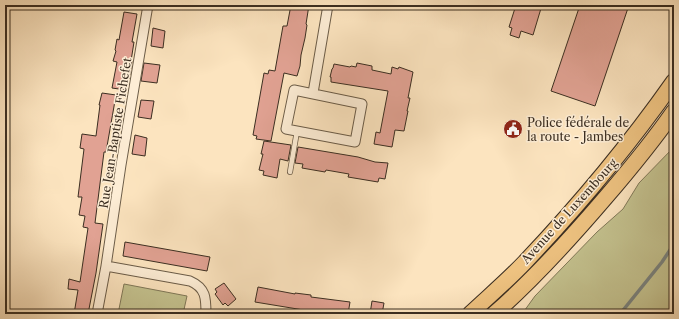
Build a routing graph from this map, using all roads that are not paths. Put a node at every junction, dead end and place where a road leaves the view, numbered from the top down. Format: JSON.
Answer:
{"nodes":[{"id":1,"x":148,"y":5,"type":"edge"},
{"id":2,"x":328,"y":5,"type":"edge"},
{"id":3,"x":674,"y":81,"type":"edge"},
{"id":4,"x":313,"y":93,"type":"junction"},
{"id":5,"x":674,"y":110,"type":"edge"},
{"id":6,"x":297,"y":131,"type":"junction"},
{"id":7,"x":290,"y":172,"type":"dead end"},
{"id":8,"x":106,"y":266,"type":"junction"},
{"id":9,"x":97,"y":314,"type":"edge"},
{"id":10,"x":206,"y":314,"type":"edge"},
{"id":11,"x":470,"y":314,"type":"edge"},
{"id":12,"x":494,"y":314,"type":"edge"}],
"edges":[{"from":1,"to":8,"type":"street","name":"Rue Jean-Baptiste Fichefet"},
{"from":2,"to":4,"type":"street"},
{"from":3,"to":11,"type":"main road","name":"Avenue de Luxembourg"},
{"from":4,"to":6,"type":"street"},
{"from":4,"to":6,"type":"street"},
{"from":5,"to":12,"type":"main road","name":"Avenue de Luxembourg"},
{"from":6,"to":7,"type":"lane"},
{"from":8,"to":9,"type":"street","name":"Rue Jean-Baptiste Fichefet"},
{"from":8,"to":10,"type":"street"}]}
